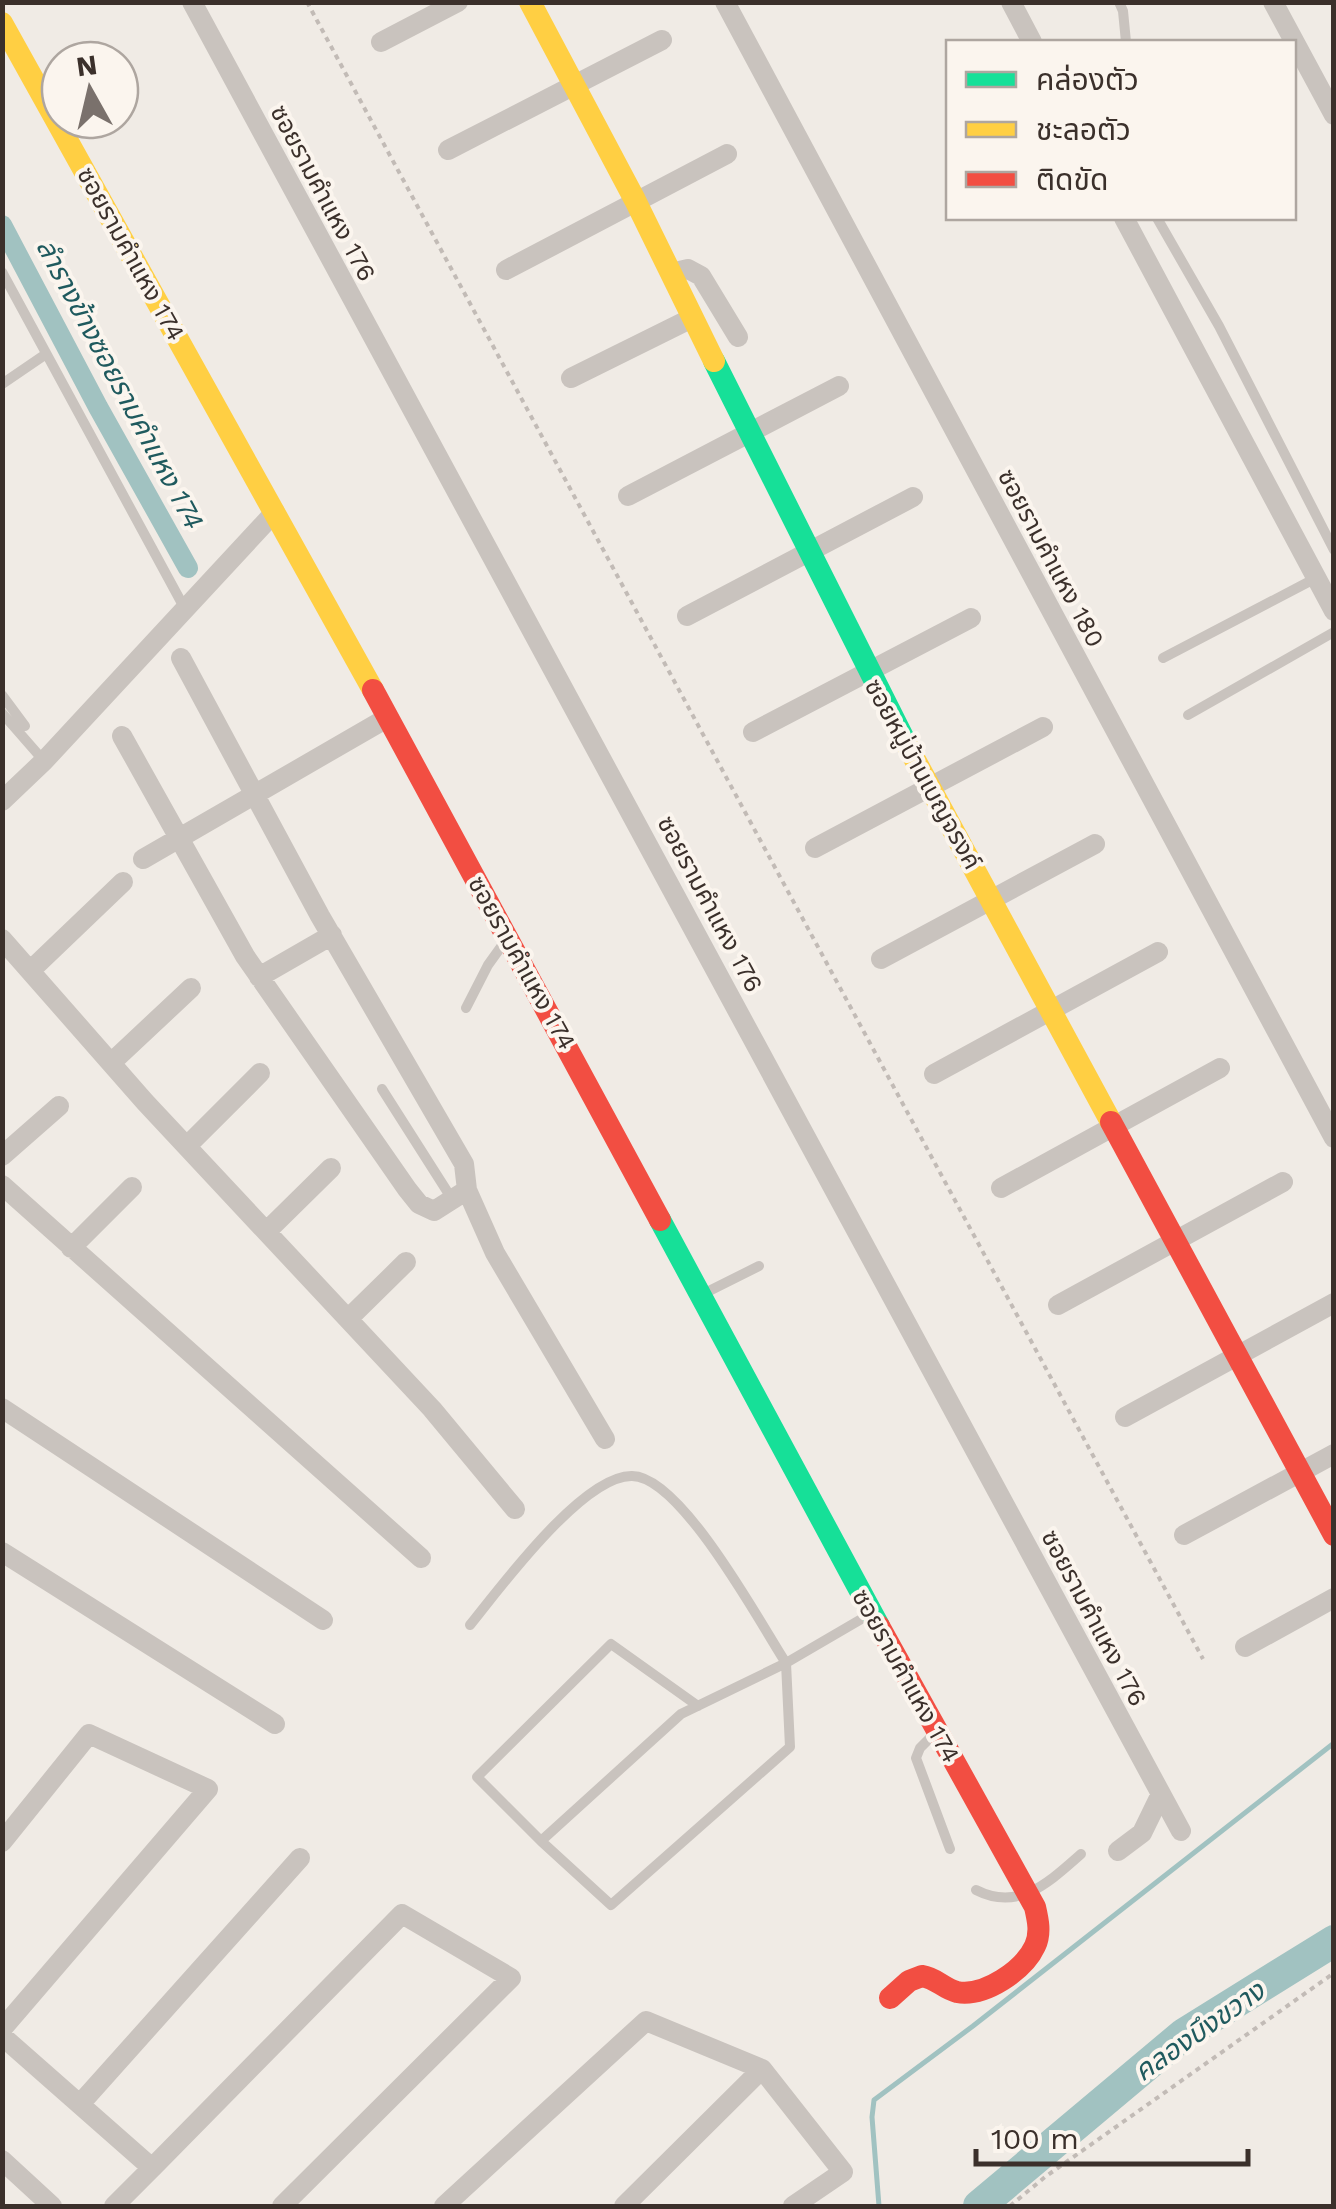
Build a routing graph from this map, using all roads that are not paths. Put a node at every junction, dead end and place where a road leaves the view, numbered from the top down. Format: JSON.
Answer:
{"nodes":[{"id":1,"x":192,"y":2,"type":"edge"},
{"id":2,"x":458,"y":2,"type":"edge"},
{"id":3,"x":530,"y":2,"type":"edge"},
{"id":4,"x":725,"y":2,"type":"edge"},
{"id":5,"x":1011,"y":2,"type":"edge"},
{"id":6,"x":1119,"y":2,"type":"edge"},
{"id":7,"x":1274,"y":2,"type":"edge"},
{"id":8,"x":2,"y":23,"type":"edge"},
{"id":9,"x":662,"y":40,"type":"dead end"},
{"id":10,"x":1031,"y":40,"type":"edge"},
{"id":11,"x":1126,"y":40,"type":"edge"},
{"id":12,"x":1294,"y":40,"type":"edge"},
{"id":13,"x":382,"y":42,"type":"dead end"},
{"id":14,"x":1296,"y":43,"type":"edge"},
{"id":15,"x":14,"y":66,"type":"edge"},
{"id":16,"x":574,"y":86,"type":"junction"},
{"id":17,"x":1334,"y":114,"type":"edge"},
{"id":18,"x":448,"y":150,"type":"dead end"},
{"id":19,"x":727,"y":154,"type":"dead end"},
{"id":20,"x":635,"y":200,"type":"junction"},
{"id":21,"x":1125,"y":220,"type":"edge"},
{"id":22,"x":1158,"y":220,"type":"edge"},
{"id":23,"x":506,"y":270,"type":"dead end"},
{"id":24,"x":2,"y":272,"type":"edge"},
{"id":25,"x":672,"y":274,"type":"junction"},
{"id":26,"x":692,"y":318,"type":"junction"},
{"id":27,"x":738,"y":337,"type":"dead end"},
{"id":28,"x":46,"y":354,"type":"junction"},
{"id":29,"x":571,"y":378,"type":"dead end"},
{"id":30,"x":2,"y":384,"type":"edge"},
{"id":31,"x":839,"y":386,"type":"dead end"},
{"id":32,"x":747,"y":433,"type":"junction"},
{"id":33,"x":628,"y":496,"type":"dead end"},
{"id":34,"x":914,"y":497,"type":"dead end"},
{"id":35,"x":275,"y":512,"type":"junction"},
{"id":36,"x":1334,"y":550,"type":"edge"},
{"id":37,"x":806,"y":552,"type":"junction"},
{"id":38,"x":1316,"y":578,"type":"junction"},
{"id":39,"x":186,"y":610,"type":"junction"},
{"id":40,"x":1334,"y":611,"type":"edge"},
{"id":41,"x":687,"y":616,"type":"dead end"},
{"id":42,"x":971,"y":618,"type":"dead end"},
{"id":43,"x":1334,"y":632,"type":"edge"},
{"id":44,"x":181,"y":658,"type":"dead end"},
{"id":45,"x":1163,"y":658,"type":"dead end"},
{"id":46,"x":868,"y":674,"type":"junction"},
{"id":47,"x":2,"y":695,"type":"edge"},
{"id":48,"x":2,"y":713,"type":"edge"},
{"id":49,"x":1188,"y":714,"type":"dead end"},
{"id":50,"x":388,"y":718,"type":"junction"},
{"id":51,"x":25,"y":726,"type":"dead end"},
{"id":52,"x":1043,"y":727,"type":"dead end"},
{"id":53,"x":753,"y":732,"type":"dead end"},
{"id":54,"x":122,"y":736,"type":"dead end"},
{"id":55,"x":44,"y":761,"type":"junction"},
{"id":56,"x":930,"y":786,"type":"junction"},
{"id":57,"x":254,"y":794,"type":"junction"},
{"id":58,"x":2,"y":801,"type":"edge"},
{"id":59,"x":179,"y":836,"type":"junction"},
{"id":60,"x":1095,"y":844,"type":"dead end"},
{"id":61,"x":815,"y":848,"type":"dead end"},
{"id":62,"x":143,"y":859,"type":"dead end"},
{"id":63,"x":123,"y":882,"type":"dead end"},
{"id":64,"x":991,"y":899,"type":"junction"},
{"id":65,"x":332,"y":935,"type":"junction"},
{"id":66,"x":508,"y":938,"type":"junction"},
{"id":67,"x":2,"y":939,"type":"edge"},
{"id":68,"x":1158,"y":952,"type":"dead end"},
{"id":69,"x":881,"y":959,"type":"dead end"},
{"id":70,"x":30,"y":971,"type":"junction"},
{"id":71,"x":259,"y":977,"type":"junction"},
{"id":72,"x":191,"y":988,"type":"dead end"},
{"id":73,"x":466,"y":1008,"type":"dead end"},
{"id":74,"x":1053,"y":1012,"type":"junction"},
{"id":75,"x":110,"y":1063,"type":"junction"},
{"id":76,"x":1220,"y":1068,"type":"dead end"},
{"id":77,"x":260,"y":1073,"type":"dead end"},
{"id":78,"x":934,"y":1074,"type":"dead end"},
{"id":79,"x":382,"y":1089,"type":"dead end"},
{"id":80,"x":59,"y":1106,"type":"dead end"},
{"id":81,"x":1112,"y":1126,"type":"junction"},
{"id":82,"x":1334,"y":1138,"type":"edge"},
{"id":83,"x":187,"y":1146,"type":"junction"},
{"id":84,"x":2,"y":1156,"type":"edge"},
{"id":85,"x":332,"y":1168,"type":"dead end"},
{"id":86,"x":1283,"y":1182,"type":"dead end"},
{"id":87,"x":2,"y":1186,"type":"edge"},
{"id":88,"x":132,"y":1187,"type":"dead end"},
{"id":89,"x":1001,"y":1188,"type":"dead end"},
{"id":90,"x":460,"y":1195,"type":"junction"},
{"id":91,"x":267,"y":1231,"type":"junction"},
{"id":92,"x":1175,"y":1241,"type":"junction"},
{"id":93,"x":71,"y":1248,"type":"junction"},
{"id":94,"x":406,"y":1262,"type":"dead end"},
{"id":95,"x":759,"y":1266,"type":"dead end"},
{"id":96,"x":700,"y":1295,"type":"junction"},
{"id":97,"x":1334,"y":1303,"type":"edge"},
{"id":98,"x":1058,"y":1305,"type":"dead end"},
{"id":99,"x":349,"y":1318,"type":"junction"},
{"id":100,"x":1236,"y":1356,"type":"junction"},
{"id":101,"x":2,"y":1408,"type":"edge"},
{"id":102,"x":1125,"y":1417,"type":"dead end"},
{"id":103,"x":605,"y":1439,"type":"dead end"},
{"id":104,"x":1334,"y":1454,"type":"edge"},
{"id":105,"x":1299,"y":1473,"type":"junction"},
{"id":106,"x":516,"y":1508,"type":"dead end"},
{"id":107,"x":1184,"y":1535,"type":"dead end"},
{"id":108,"x":1334,"y":1535,"type":"edge"},
{"id":109,"x":2,"y":1552,"type":"edge"},
{"id":110,"x":421,"y":1558,"type":"dead end"},
{"id":111,"x":1334,"y":1598,"type":"edge"},
{"id":112,"x":871,"y":1613,"type":"junction"},
{"id":113,"x":324,"y":1620,"type":"dead end"},
{"id":114,"x":470,"y":1624,"type":"dead end"},
{"id":115,"x":1245,"y":1647,"type":"dead end"},
{"id":116,"x":786,"y":1663,"type":"junction"},
{"id":117,"x":698,"y":1706,"type":"junction"},
{"id":118,"x":275,"y":1724,"type":"dead end"},
{"id":119,"x":937,"y":1731,"type":"junction"},
{"id":120,"x":1161,"y":1794,"type":"junction"},
{"id":121,"x":1181,"y":1831,"type":"dead end"},
{"id":122,"x":541,"y":1841,"type":"junction"},
{"id":123,"x":2,"y":1842,"type":"edge"},
{"id":124,"x":950,"y":1849,"type":"dead end"},
{"id":125,"x":1118,"y":1851,"type":"dead end"},
{"id":126,"x":1081,"y":1854,"type":"dead end"},
{"id":127,"x":300,"y":1858,"type":"dead end"},
{"id":128,"x":976,"y":1890,"type":"dead end"},
{"id":129,"x":1031,"y":1900,"type":"junction"},
{"id":130,"x":890,"y":1998,"type":"dead end"},
{"id":131,"x":2,"y":2032,"type":"edge"},
{"id":132,"x":762,"y":2069,"type":"junction"},
{"id":133,"x":80,"y":2104,"type":"junction"},
{"id":134,"x":2,"y":2160,"type":"edge"},
{"id":135,"x":152,"y":2168,"type":"junction"},
{"id":136,"x":52,"y":2206,"type":"edge"},
{"id":137,"x":114,"y":2206,"type":"edge"},
{"id":138,"x":282,"y":2206,"type":"edge"},
{"id":139,"x":444,"y":2206,"type":"edge"},
{"id":140,"x":624,"y":2206,"type":"edge"},
{"id":141,"x":792,"y":2206,"type":"edge"}],
"edges":[{"from":1,"to":120,"type":"street","name":"ซอยรามคำแหง 176"},
{"from":2,"to":13,"type":"street"},
{"from":3,"to":16,"type":"street","name":"ซอยหมู่บ้านเบญจรงค์"},
{"from":4,"to":82,"type":"street","name":"ซอยรามคำแหง 180"},
{"from":5,"to":10,"type":"street"},
{"from":6,"to":11,"type":"lane"},
{"from":7,"to":12,"type":"street"},
{"from":8,"to":15,"type":"street","name":"ซอยรามคำแหง 174"},
{"from":9,"to":16,"type":"street"},
{"from":14,"to":17,"type":"street"},
{"from":15,"to":35,"type":"street","name":"ซอยรามคำแหง 174"},
{"from":16,"to":18,"type":"street"},
{"from":16,"to":20,"type":"street","name":"ซอยหมู่บ้านเบญจรงค์"},
{"from":19,"to":20,"type":"street"},
{"from":20,"to":23,"type":"street"},
{"from":20,"to":25,"type":"street","name":"ซอยหมู่บ้านเบญจรงค์"},
{"from":21,"to":38,"type":"street"},
{"from":22,"to":36,"type":"lane"},
{"from":24,"to":28,"type":"lane"},
{"from":25,"to":26,"type":"street","name":"ซอยหมู่บ้านเบญจรงค์"},
{"from":25,"to":27,"type":"street"},
{"from":26,"to":29,"type":"street"},
{"from":26,"to":32,"type":"street","name":"ซอยหมู่บ้านเบญจรงค์"},
{"from":28,"to":30,"type":"lane"},
{"from":28,"to":39,"type":"lane"},
{"from":31,"to":32,"type":"street"},
{"from":32,"to":33,"type":"street"},
{"from":32,"to":37,"type":"street","name":"ซอยหมู่บ้านเบญจรงค์"},
{"from":34,"to":37,"type":"street"},
{"from":35,"to":39,"type":"street"},
{"from":35,"to":50,"type":"street","name":"ซอยรามคำแหง 174"},
{"from":37,"to":41,"type":"street"},
{"from":37,"to":46,"type":"street","name":"ซอยหมู่บ้านเบญจรงค์"},
{"from":38,"to":40,"type":"street"},
{"from":38,"to":45,"type":"lane"},
{"from":39,"to":55,"type":"street"},
{"from":42,"to":46,"type":"street"},
{"from":43,"to":49,"type":"lane"},
{"from":44,"to":57,"type":"street"},
{"from":46,"to":53,"type":"street"},
{"from":46,"to":56,"type":"street","name":"ซอยหมู่บ้านเบญจรงค์"},
{"from":47,"to":51,"type":"lane"},
{"from":48,"to":55,"type":"lane"},
{"from":50,"to":57,"type":"street"},
{"from":50,"to":66,"type":"street","name":"ซอยรามคำแหง 174"},
{"from":52,"to":56,"type":"street"},
{"from":54,"to":59,"type":"street"},
{"from":55,"to":58,"type":"street"},
{"from":56,"to":61,"type":"street"},
{"from":56,"to":64,"type":"street","name":"ซอยหมู่บ้านเบญจรงค์"},
{"from":57,"to":59,"type":"street"},
{"from":57,"to":65,"type":"street"},
{"from":59,"to":62,"type":"street"},
{"from":59,"to":71,"type":"street"},
{"from":60,"to":64,"type":"street"},
{"from":63,"to":70,"type":"street"},
{"from":64,"to":69,"type":"street"},
{"from":64,"to":74,"type":"street","name":"ซอยหมู่บ้านเบญจรงค์"},
{"from":65,"to":71,"type":"street"},
{"from":65,"to":90,"type":"street"},
{"from":66,"to":73,"type":"lane"},
{"from":66,"to":96,"type":"street","name":"ซอยรามคำแหง 174"},
{"from":67,"to":70,"type":"street"},
{"from":68,"to":74,"type":"street"},
{"from":70,"to":75,"type":"street"},
{"from":71,"to":90,"type":"street"},
{"from":72,"to":75,"type":"street"},
{"from":74,"to":78,"type":"street"},
{"from":74,"to":81,"type":"street","name":"ซอยหมู่บ้านเบญจรงค์"},
{"from":75,"to":83,"type":"street"},
{"from":76,"to":81,"type":"street"},
{"from":77,"to":83,"type":"street"},
{"from":79,"to":90,"type":"lane"},
{"from":80,"to":84,"type":"street"},
{"from":81,"to":89,"type":"street"},
{"from":81,"to":92,"type":"street","name":"ซอยหมู่บ้านเบญจรงค์"},
{"from":83,"to":91,"type":"street"},
{"from":85,"to":91,"type":"street"},
{"from":86,"to":92,"type":"street"},
{"from":87,"to":93,"type":"street"},
{"from":88,"to":93,"type":"street"},
{"from":90,"to":103,"type":"street"},
{"from":91,"to":99,"type":"street"},
{"from":92,"to":98,"type":"street"},
{"from":92,"to":100,"type":"street","name":"ซอยหมู่บ้านเบญจรงค์"},
{"from":93,"to":110,"type":"street"},
{"from":94,"to":99,"type":"street"},
{"from":95,"to":96,"type":"lane"},
{"from":96,"to":112,"type":"street","name":"ซอยรามคำแหง 174"},
{"from":97,"to":100,"type":"street"},
{"from":99,"to":106,"type":"street"},
{"from":100,"to":102,"type":"street"},
{"from":100,"to":105,"type":"street","name":"ซอยหมู่บ้านเบญจรงค์"},
{"from":101,"to":113,"type":"street"},
{"from":104,"to":105,"type":"street"},
{"from":105,"to":107,"type":"street"},
{"from":105,"to":108,"type":"street","name":"ซอยหมู่บ้านเบญจรงค์"},
{"from":109,"to":118,"type":"street"},
{"from":111,"to":115,"type":"street"},
{"from":112,"to":116,"type":"lane"},
{"from":112,"to":119,"type":"street","name":"ซอยรามคำแหง 174"},
{"from":114,"to":116,"type":"lane"},
{"from":116,"to":117,"type":"lane"},
{"from":116,"to":122,"type":"lane"},
{"from":117,"to":122,"type":"lane"},
{"from":117,"to":122,"type":"lane"},
{"from":119,"to":124,"type":"lane"},
{"from":119,"to":129,"type":"street","name":"ซอยรามคำแหง 174"},
{"from":120,"to":121,"type":"street","name":"ซอยรามคำแหง 176"},
{"from":120,"to":125,"type":"street"},
{"from":123,"to":131,"type":"street"},
{"from":126,"to":129,"type":"lane"},
{"from":127,"to":133,"type":"street"},
{"from":128,"to":129,"type":"lane"},
{"from":129,"to":130,"type":"street"},
{"from":131,"to":133,"type":"street"},
{"from":132,"to":139,"type":"street"},
{"from":132,"to":140,"type":"street"},
{"from":132,"to":141,"type":"street"},
{"from":133,"to":135,"type":"street"},
{"from":134,"to":136,"type":"street"},
{"from":135,"to":137,"type":"street"},
{"from":135,"to":138,"type":"street"}]}
